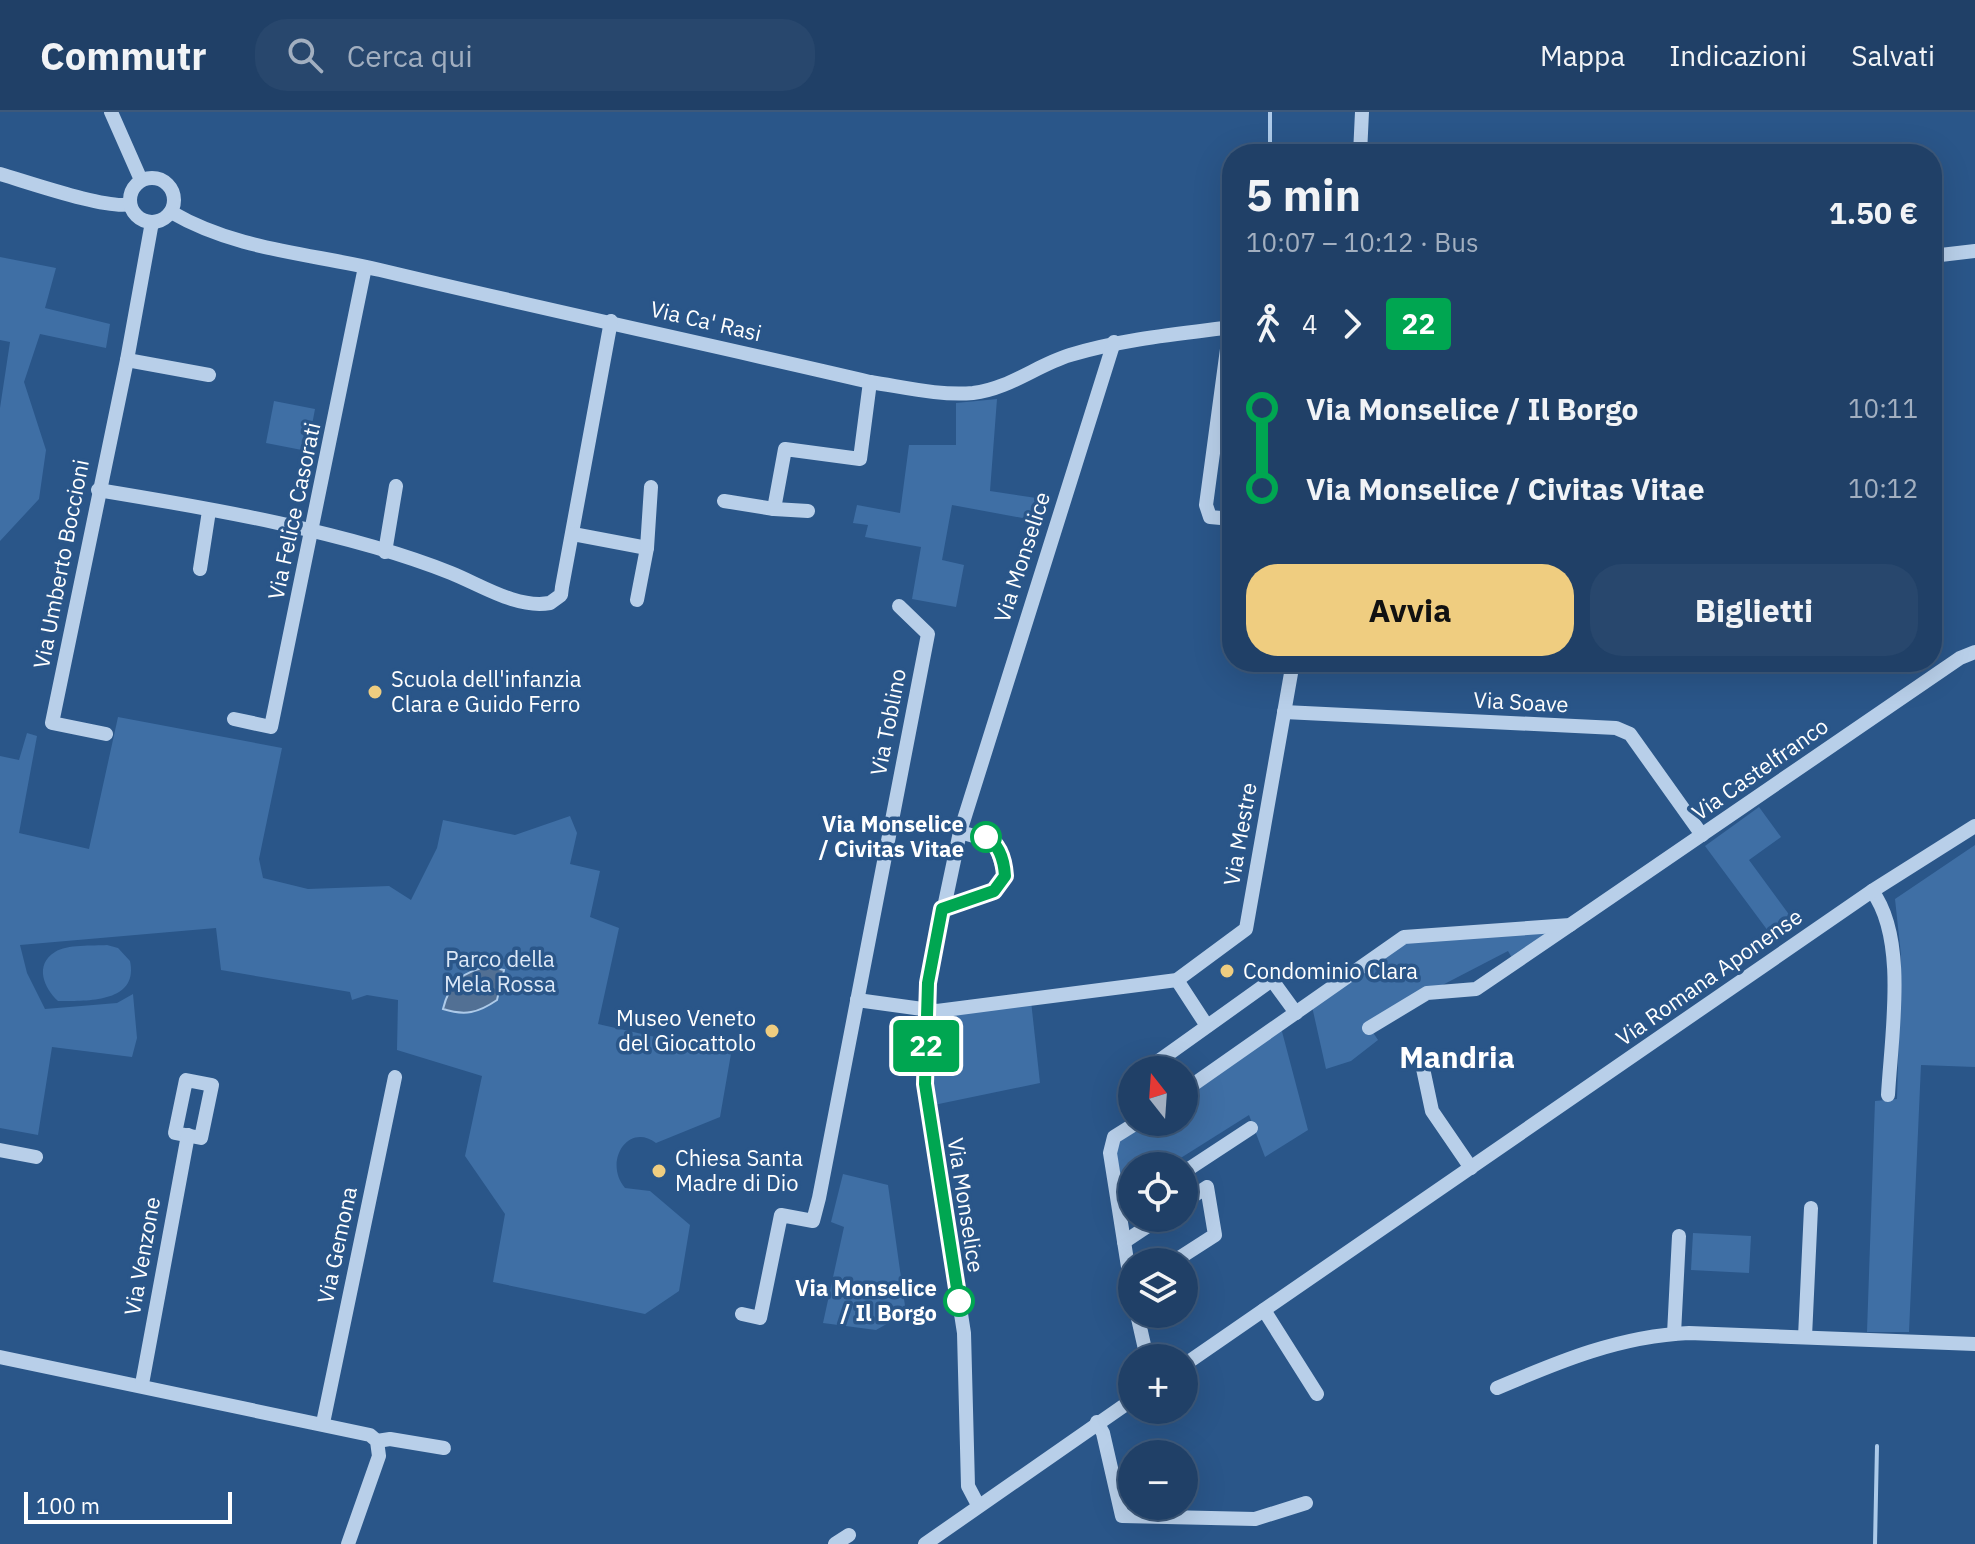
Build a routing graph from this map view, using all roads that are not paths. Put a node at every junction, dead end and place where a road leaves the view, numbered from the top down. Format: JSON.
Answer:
{"nodes":[{"id":1,"x":111,"y":112,"type":"edge"},
{"id":2,"x":1362,"y":112,"type":"edge"},
{"id":3,"x":1360,"y":144,"type":"edge"},
{"id":4,"x":0,"y":174,"type":"edge"},
{"id":5,"x":141,"y":180,"type":"junction"},
{"id":6,"x":130,"y":204,"type":"junction"},
{"id":7,"x":171,"y":212,"type":"junction"},
{"id":8,"x":152,"y":222,"type":"junction"},
{"id":9,"x":1975,"y":251,"type":"edge"},
{"id":10,"x":1942,"y":255,"type":"edge"},
{"id":11,"x":365,"y":267,"type":"junction"},
{"id":12,"x":611,"y":321,"type":"junction"},
{"id":13,"x":1222,"y":328,"type":"edge"},
{"id":14,"x":1114,"y":342,"type":"junction"},
{"id":15,"x":127,"y":360,"type":"junction"},
{"id":16,"x":209,"y":375,"type":"dead end"},
{"id":17,"x":870,"y":382,"type":"junction"},
{"id":18,"x":1222,"y":391,"type":"edge"},
{"id":19,"x":396,"y":486,"type":"dead end"},
{"id":20,"x":651,"y":487,"type":"dead end"},
{"id":21,"x":98,"y":490,"type":"junction"},
{"id":22,"x":724,"y":501,"type":"dead end"},
{"id":23,"x":774,"y":509,"type":"junction"},
{"id":24,"x":209,"y":511,"type":"junction"},
{"id":25,"x":808,"y":511,"type":"dead end"},
{"id":26,"x":1222,"y":518,"type":"edge"},
{"id":27,"x":313,"y":533,"type":"junction"},
{"id":28,"x":573,"y":534,"type":"junction"},
{"id":29,"x":647,"y":548,"type":"junction"},
{"id":30,"x":385,"y":552,"type":"junction"},
{"id":31,"x":200,"y":569,"type":"dead end"},
{"id":32,"x":637,"y":600,"type":"dead end"},
{"id":33,"x":899,"y":606,"type":"dead end"},
{"id":34,"x":1975,"y":652,"type":"edge"},
{"id":35,"x":1942,"y":670,"type":"edge"},
{"id":36,"x":1291,"y":672,"type":"edge"},
{"id":37,"x":1940,"y":672,"type":"edge"},
{"id":38,"x":1284,"y":712,"type":"junction"},
{"id":39,"x":234,"y":719,"type":"dead end"},
{"id":40,"x":106,"y":734,"type":"dead end"},
{"id":41,"x":1975,"y":826,"type":"edge"},
{"id":42,"x":960,"y":832,"type":"junction"},
{"id":43,"x":1702,"y":835,"type":"junction"},
{"id":44,"x":1872,"y":891,"type":"junction"},
{"id":45,"x":942,"y":909,"type":"junction"},
{"id":46,"x":1570,"y":925,"type":"junction"},
{"id":47,"x":1177,"y":980,"type":"junction"},
{"id":48,"x":857,"y":1000,"type":"junction"},
{"id":49,"x":926,"y":1010,"type":"junction"},
{"id":50,"x":1296,"y":1013,"type":"junction"},
{"id":51,"x":1207,"y":1026,"type":"junction"},
{"id":52,"x":1369,"y":1028,"type":"dead end"},
{"id":53,"x":1165,"y":1056,"type":"edge"},
{"id":54,"x":1421,"y":1059,"type":"dead end"},
{"id":55,"x":395,"y":1077,"type":"dead end"},
{"id":56,"x":1198,"y":1081,"type":"edge"},
{"id":57,"x":1888,"y":1095,"type":"dead end"},
{"id":58,"x":1251,"y":1128,"type":"dead end"},
{"id":59,"x":1118,"y":1134,"type":"edge"},
{"id":60,"x":188,"y":1135,"type":"junction"},
{"id":61,"x":0,"y":1150,"type":"edge"},
{"id":62,"x":36,"y":1157,"type":"dead end"},
{"id":63,"x":1201,"y":1161,"type":"junction"},
{"id":64,"x":1198,"y":1163,"type":"edge"},
{"id":65,"x":1471,"y":1168,"type":"junction"},
{"id":66,"x":1118,"y":1182,"type":"edge"},
{"id":67,"x":1207,"y":1187,"type":"junction"},
{"id":68,"x":1198,"y":1193,"type":"edge"},
{"id":69,"x":1811,"y":1208,"type":"dead end"},
{"id":70,"x":1125,"y":1232,"type":"edge"},
{"id":71,"x":1139,"y":1232,"type":"edge"},
{"id":72,"x":1679,"y":1236,"type":"dead end"},
{"id":73,"x":1124,"y":1242,"type":"junction"},
{"id":74,"x":1125,"y":1248,"type":"edge"},
{"id":75,"x":1195,"y":1248,"type":"edge"},
{"id":76,"x":1264,"y":1310,"type":"junction"},
{"id":77,"x":742,"y":1314,"type":"dead end"},
{"id":78,"x":1674,"y":1334,"type":"junction"},
{"id":79,"x":1805,"y":1337,"type":"junction"},
{"id":80,"x":1975,"y":1344,"type":"edge"},
{"id":81,"x":1198,"y":1355,"type":"edge"},
{"id":82,"x":0,"y":1357,"type":"edge"},
{"id":83,"x":142,"y":1384,"type":"junction"},
{"id":84,"x":1497,"y":1388,"type":"dead end"},
{"id":85,"x":1317,"y":1394,"type":"dead end"},
{"id":86,"x":1118,"y":1409,"type":"edge"},
{"id":87,"x":1097,"y":1422,"type":"junction"},
{"id":88,"x":323,"y":1423,"type":"junction"},
{"id":89,"x":377,"y":1441,"type":"junction"},
{"id":90,"x":444,"y":1448,"type":"dead end"},
{"id":91,"x":1306,"y":1503,"type":"dead end"},
{"id":92,"x":978,"y":1505,"type":"junction"},
{"id":93,"x":849,"y":1535,"type":"dead end"},
{"id":94,"x":348,"y":1544,"type":"edge"},
{"id":95,"x":835,"y":1544,"type":"edge"},
{"id":96,"x":925,"y":1544,"type":"edge"}],
"edges":[{"from":1,"to":5,"type":"street"},
{"from":2,"to":3,"type":"street"},
{"from":4,"to":6,"type":"street"},
{"from":5,"to":6,"type":"street"},
{"from":5,"to":7,"type":"street"},
{"from":6,"to":8,"type":"street"},
{"from":7,"to":8,"type":"street"},
{"from":7,"to":11,"type":"street","name":"Via Ca' Rasi"},
{"from":8,"to":15,"type":"street","name":"Via Umberto Boccioni"},
{"from":9,"to":10,"type":"street"},
{"from":11,"to":12,"type":"street","name":"Via Ca' Rasi"},
{"from":11,"to":27,"type":"street","name":"Via Felice Casorati"},
{"from":12,"to":17,"type":"street","name":"Via Ca' Rasi"},
{"from":12,"to":28,"type":"street"},
{"from":13,"to":14,"type":"street","name":"Via Ca' Rasi"},
{"from":14,"to":17,"type":"street","name":"Via Ca' Rasi"},
{"from":14,"to":42,"type":"street","name":"Via Monselice"},
{"from":15,"to":16,"type":"street"},
{"from":15,"to":21,"type":"street","name":"Via Umberto Boccioni"},
{"from":17,"to":23,"type":"street"},
{"from":18,"to":26,"type":"street"},
{"from":19,"to":30,"type":"street"},
{"from":20,"to":29,"type":"street"},
{"from":21,"to":24,"type":"street"},
{"from":21,"to":40,"type":"street","name":"Via Umberto Boccioni"},
{"from":22,"to":23,"type":"street"},
{"from":23,"to":25,"type":"street"},
{"from":24,"to":27,"type":"street"},
{"from":24,"to":31,"type":"street"},
{"from":27,"to":30,"type":"street"},
{"from":27,"to":39,"type":"street","name":"Via Felice Casorati"},
{"from":28,"to":29,"type":"street"},
{"from":28,"to":30,"type":"street"},
{"from":29,"to":32,"type":"street"},
{"from":33,"to":48,"type":"street","name":"Via Toblino"},
{"from":34,"to":35,"type":"street","name":"Via Castelfranco"},
{"from":36,"to":38,"type":"street","name":"Via Mestre"},
{"from":37,"to":43,"type":"street","name":"Via Castelfranco"},
{"from":38,"to":43,"type":"street","name":"Via Soave"},
{"from":38,"to":47,"type":"street","name":"Via Mestre"},
{"from":41,"to":44,"type":"street","name":"Via Romana Aponense"},
{"from":42,"to":45,"type":"street","name":"Via Monselice"},
{"from":42,"to":45,"type":"street"},
{"from":43,"to":46,"type":"street","name":"Via Castelfranco"},
{"from":44,"to":57,"type":"street"},
{"from":44,"to":65,"type":"street","name":"Via Romana Aponense"},
{"from":45,"to":49,"type":"street","name":"Via Monselice"},
{"from":46,"to":50,"type":"street"},
{"from":46,"to":52,"type":"street","name":"Via Castelfranco"},
{"from":47,"to":49,"type":"street","name":"Via Mestre"},
{"from":47,"to":51,"type":"street"},
{"from":48,"to":49,"type":"street"},
{"from":48,"to":77,"type":"street","name":"Via Toblino"},
{"from":49,"to":92,"type":"street","name":"Via Monselice"},
{"from":50,"to":51,"type":"street"},
{"from":50,"to":56,"type":"street"},
{"from":51,"to":53,"type":"street"},
{"from":54,"to":65,"type":"street"},
{"from":55,"to":88,"type":"street","name":"Via Gemona"},
{"from":58,"to":63,"type":"street"},
{"from":59,"to":66,"type":"street"},
{"from":60,"to":60,"type":"street","name":"Via Venzone"},
{"from":60,"to":83,"type":"street","name":"Via Venzone"},
{"from":61,"to":62,"type":"street"},
{"from":63,"to":64,"type":"street"},
{"from":63,"to":67,"type":"street"},
{"from":65,"to":76,"type":"street","name":"Via Romana Aponense"},
{"from":67,"to":68,"type":"street"},
{"from":67,"to":75,"type":"street"},
{"from":69,"to":79,"type":"street"},
{"from":70,"to":73,"type":"street"},
{"from":71,"to":73,"type":"street"},
{"from":72,"to":78,"type":"street"},
{"from":73,"to":74,"type":"street"},
{"from":76,"to":81,"type":"street","name":"Via Romana Aponense"},
{"from":76,"to":85,"type":"street"},
{"from":78,"to":79,"type":"street"},
{"from":78,"to":84,"type":"street"},
{"from":79,"to":80,"type":"street"},
{"from":82,"to":83,"type":"street"},
{"from":83,"to":88,"type":"street"},
{"from":86,"to":87,"type":"street"},
{"from":87,"to":91,"type":"street"},
{"from":87,"to":92,"type":"street"},
{"from":88,"to":89,"type":"street"},
{"from":89,"to":90,"type":"street"},
{"from":89,"to":94,"type":"street"},
{"from":92,"to":96,"type":"street"},
{"from":93,"to":95,"type":"street"}]}
